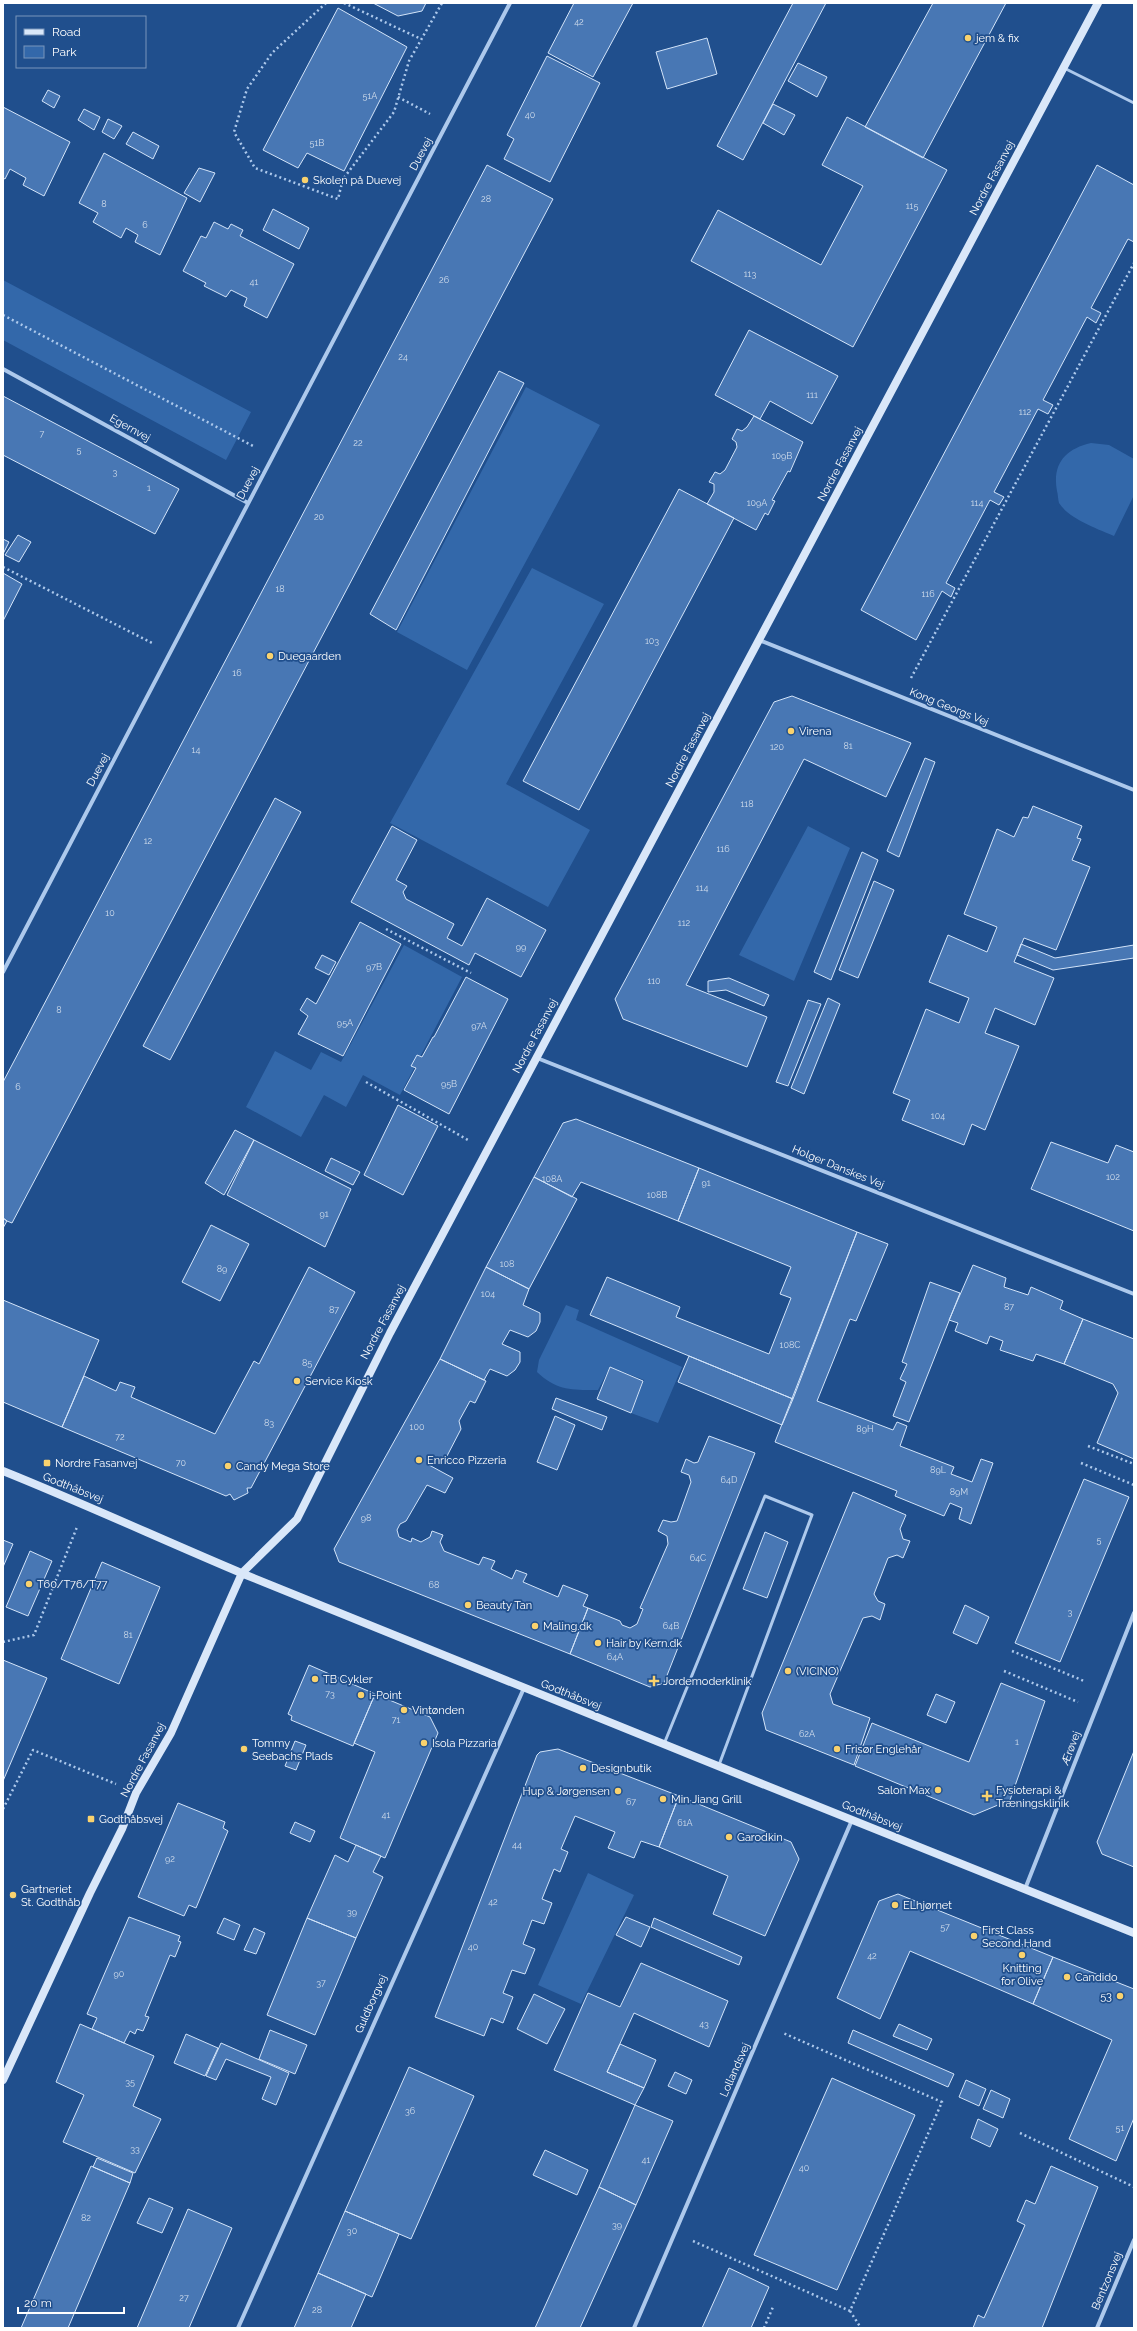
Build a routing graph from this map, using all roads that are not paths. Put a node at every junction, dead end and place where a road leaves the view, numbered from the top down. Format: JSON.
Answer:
{"nodes":[{"id":1,"x":510,"y":3,"type":"edge"},
{"id":2,"x":1098,"y":3,"type":"edge"},
{"id":3,"x":1063,"y":67,"type":"junction"},
{"id":4,"x":1134,"y":102,"type":"edge"},
{"id":5,"x":3,"y":369,"type":"edge"},
{"id":6,"x":248,"y":503,"type":"junction"},
{"id":7,"x":758,"y":640,"type":"junction"},
{"id":8,"x":1134,"y":790,"type":"edge"},
{"id":9,"x":3,"y":972,"type":"edge"},
{"id":10,"x":536,"y":1057,"type":"junction"},
{"id":11,"x":1134,"y":1294,"type":"edge"},
{"id":12,"x":3,"y":1471,"type":"edge"},
{"id":13,"x":242,"y":1573,"type":"junction"},
{"id":14,"x":1134,"y":1613,"type":"edge"},
{"id":15,"x":524,"y":1688,"type":"junction"},
{"id":16,"x":664,"y":1744,"type":"junction"},
{"id":17,"x":718,"y":1766,"type":"junction"},
{"id":18,"x":852,"y":1820,"type":"junction"},
{"id":19,"x":1025,"y":1890,"type":"junction"},
{"id":20,"x":1134,"y":1933,"type":"edge"},
{"id":21,"x":3,"y":2080,"type":"edge"},
{"id":22,"x":1134,"y":2240,"type":"edge"},
{"id":23,"x":238,"y":2328,"type":"edge"},
{"id":24,"x":634,"y":2328,"type":"edge"},
{"id":25,"x":1096,"y":2328,"type":"edge"}],
"edges":[{"from":1,"to":6,"type":"street","name":"Duevej"},
{"from":2,"to":3,"type":"street","name":"Nordre Fasanvej"},
{"from":3,"to":4,"type":"lane"},
{"from":3,"to":7,"type":"street","name":"Nordre Fasanvej"},
{"from":5,"to":6,"type":"street","name":"Egernvej"},
{"from":6,"to":9,"type":"street","name":"Duevej"},
{"from":7,"to":8,"type":"street","name":"Kong Georgs Vej"},
{"from":7,"to":10,"type":"street","name":"Nordre Fasanvej"},
{"from":10,"to":11,"type":"street","name":"Holger Danskes Vej"},
{"from":10,"to":13,"type":"street","name":"Nordre Fasanvej"},
{"from":12,"to":13,"type":"street","name":"Godthåbsvej"},
{"from":13,"to":15,"type":"street","name":"Godthåbsvej"},
{"from":13,"to":21,"type":"street","name":"Nordre Fasanvej"},
{"from":14,"to":19,"type":"street","name":"Ærøvej"},
{"from":15,"to":16,"type":"street","name":"Godthåbsvej"},
{"from":15,"to":23,"type":"street","name":"Guldborgvej"},
{"from":16,"to":17,"type":"street","name":"Godthåbsvej"},
{"from":16,"to":17,"type":"lane"},
{"from":17,"to":18,"type":"street","name":"Godthåbsvej"},
{"from":18,"to":19,"type":"street","name":"Godthåbsvej"},
{"from":18,"to":24,"type":"street","name":"Lollandsvej"},
{"from":19,"to":20,"type":"street","name":"Godthåbsvej"},
{"from":22,"to":25,"type":"street","name":"Bentzonsvej"}]}
